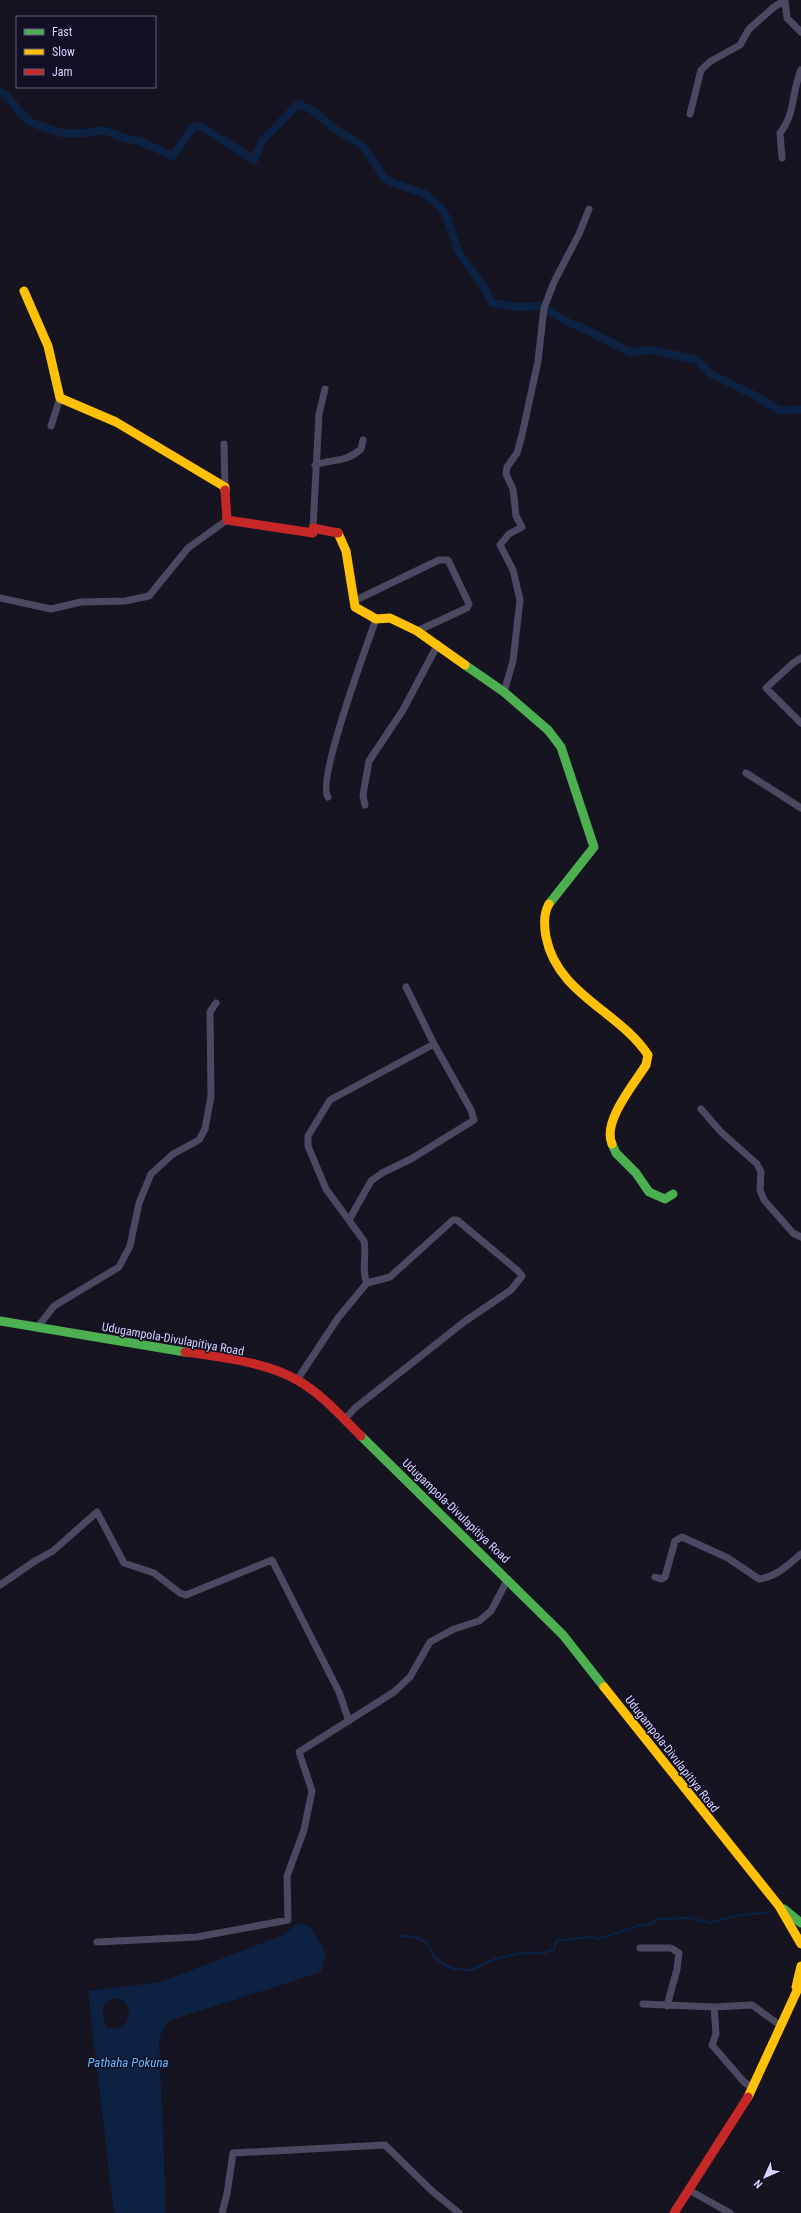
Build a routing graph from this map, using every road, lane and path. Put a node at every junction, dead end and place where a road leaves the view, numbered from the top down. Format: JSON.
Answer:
{"nodes":[{"id":1,"x":785,"y":0,"type":"edge"},
{"id":2,"x":801,"y":32,"type":"edge"},
{"id":3,"x":801,"y":70,"type":"edge"},
{"id":4,"x":690,"y":114,"type":"dead end"},
{"id":5,"x":782,"y":158,"type":"dead end"},
{"id":6,"x":589,"y":209,"type":"dead end"},
{"id":7,"x":24,"y":291,"type":"dead end"},
{"id":8,"x":325,"y":389,"type":"dead end"},
{"id":9,"x":60,"y":398,"type":"junction"},
{"id":10,"x":51,"y":426,"type":"dead end"},
{"id":11,"x":363,"y":440,"type":"dead end"},
{"id":12,"x":224,"y":444,"type":"dead end"},
{"id":13,"x":315,"y":465,"type":"junction"},
{"id":14,"x":224,"y":487,"type":"junction"},
{"id":15,"x":226,"y":520,"type":"junction"},
{"id":16,"x":313,"y":528,"type":"junction"},
{"id":17,"x":0,"y":598,"type":"edge"},
{"id":18,"x":354,"y":601,"type":"junction"},
{"id":19,"x":376,"y":619,"type":"junction"},
{"id":20,"x":417,"y":630,"type":"junction"},
{"id":21,"x":438,"y":644,"type":"junction"},
{"id":22,"x":801,"y":658,"type":"edge"},
{"id":23,"x":504,"y":692,"type":"junction"},
{"id":24,"x":801,"y":723,"type":"edge"},
{"id":25,"x":746,"y":773,"type":"dead end"},
{"id":26,"x":328,"y":798,"type":"dead end"},
{"id":27,"x":365,"y":805,"type":"dead end"},
{"id":28,"x":801,"y":808,"type":"edge"},
{"id":29,"x":406,"y":987,"type":"dead end"},
{"id":30,"x":216,"y":1003,"type":"dead end"},
{"id":31,"x":434,"y":1044,"type":"junction"},
{"id":32,"x":701,"y":1109,"type":"dead end"},
{"id":33,"x":672,"y":1194,"type":"dead end"},
{"id":34,"x":349,"y":1220,"type":"junction"},
{"id":35,"x":801,"y":1237,"type":"edge"},
{"id":36,"x":367,"y":1283,"type":"junction"},
{"id":37,"x":0,"y":1321,"type":"edge"},
{"id":38,"x":37,"y":1328,"type":"junction"},
{"id":39,"x":297,"y":1380,"type":"junction"},
{"id":40,"x":344,"y":1420,"type":"junction"},
{"id":41,"x":801,"y":1554,"type":"edge"},
{"id":42,"x":655,"y":1577,"type":"dead end"},
{"id":43,"x":508,"y":1579,"type":"junction"},
{"id":44,"x":0,"y":1585,"type":"edge"},
{"id":45,"x":349,"y":1721,"type":"junction"},
{"id":46,"x":779,"y":1906,"type":"junction"},
{"id":47,"x":801,"y":1923,"type":"edge"},
{"id":48,"x":96,"y":1942,"type":"dead end"},
{"id":49,"x":801,"y":1944,"type":"edge"},
{"id":50,"x":640,"y":1948,"type":"dead end"},
{"id":51,"x":801,"y":1966,"type":"edge"},
{"id":52,"x":801,"y":1982,"type":"edge"},
{"id":53,"x":794,"y":1995,"type":"junction"},
{"id":54,"x":643,"y":2004,"type":"dead end"},
{"id":55,"x":667,"y":2006,"type":"junction"},
{"id":56,"x":714,"y":2007,"type":"junction"},
{"id":57,"x":781,"y":2026,"type":"junction"},
{"id":58,"x":753,"y":2088,"type":"junction"},
{"id":59,"x":689,"y":2190,"type":"junction"},
{"id":60,"x":222,"y":2213,"type":"edge"},
{"id":61,"x":459,"y":2213,"type":"edge"},
{"id":62,"x":674,"y":2213,"type":"edge"},
{"id":63,"x":730,"y":2213,"type":"edge"}],
"edges":[{"from":1,"to":2,"type":"street"},
{"from":1,"to":4,"type":"street"},
{"from":3,"to":5,"type":"street"},
{"from":6,"to":23,"type":"street"},
{"from":7,"to":9,"type":"main road"},
{"from":8,"to":13,"type":"street"},
{"from":9,"to":10,"type":"street"},
{"from":9,"to":14,"type":"main road"},
{"from":11,"to":13,"type":"street"},
{"from":12,"to":14,"type":"street"},
{"from":13,"to":16,"type":"street"},
{"from":14,"to":15,"type":"main road"},
{"from":15,"to":16,"type":"main road"},
{"from":15,"to":17,"type":"street"},
{"from":16,"to":18,"type":"main road"},
{"from":18,"to":19,"type":"main road"},
{"from":18,"to":20,"type":"street"},
{"from":19,"to":20,"type":"main road"},
{"from":19,"to":26,"type":"street"},
{"from":20,"to":21,"type":"main road"},
{"from":21,"to":23,"type":"main road"},
{"from":21,"to":27,"type":"street"},
{"from":22,"to":24,"type":"street"},
{"from":23,"to":33,"type":"main road"},
{"from":25,"to":28,"type":"street"},
{"from":29,"to":31,"type":"street"},
{"from":30,"to":38,"type":"street"},
{"from":31,"to":34,"type":"street"},
{"from":31,"to":34,"type":"street"},
{"from":32,"to":35,"type":"street"},
{"from":34,"to":36,"type":"street"},
{"from":36,"to":39,"type":"street"},
{"from":36,"to":40,"type":"street"},
{"from":37,"to":38,"type":"main road","name":"Udugampola-Divulapitiya Road"},
{"from":38,"to":39,"type":"main road","name":"Udugampola-Divulapitiya Road"},
{"from":39,"to":40,"type":"main road","name":"Udugampola-Divulapitiya Road"},
{"from":40,"to":43,"type":"main road","name":"Udugampola-Divulapitiya Road"},
{"from":41,"to":42,"type":"street"},
{"from":43,"to":45,"type":"street"},
{"from":43,"to":46,"type":"main road","name":"Udugampola-Divulapitiya Road"},
{"from":44,"to":45,"type":"street"},
{"from":45,"to":48,"type":"street"},
{"from":46,"to":47,"type":"main road","name":"Udugampola-Divulapitiya Road"},
{"from":46,"to":49,"type":"main road","name":"Udugampola-Divulapitiya Road"},
{"from":50,"to":55,"type":"street"},
{"from":51,"to":53,"type":"main road"},
{"from":52,"to":53,"type":"main road"},
{"from":53,"to":57,"type":"main road"},
{"from":54,"to":55,"type":"street"},
{"from":55,"to":56,"type":"street"},
{"from":56,"to":57,"type":"street"},
{"from":56,"to":58,"type":"street"},
{"from":57,"to":58,"type":"main road"},
{"from":58,"to":59,"type":"main road"},
{"from":59,"to":62,"type":"main road"},
{"from":59,"to":63,"type":"street"},
{"from":60,"to":61,"type":"street"}]}
